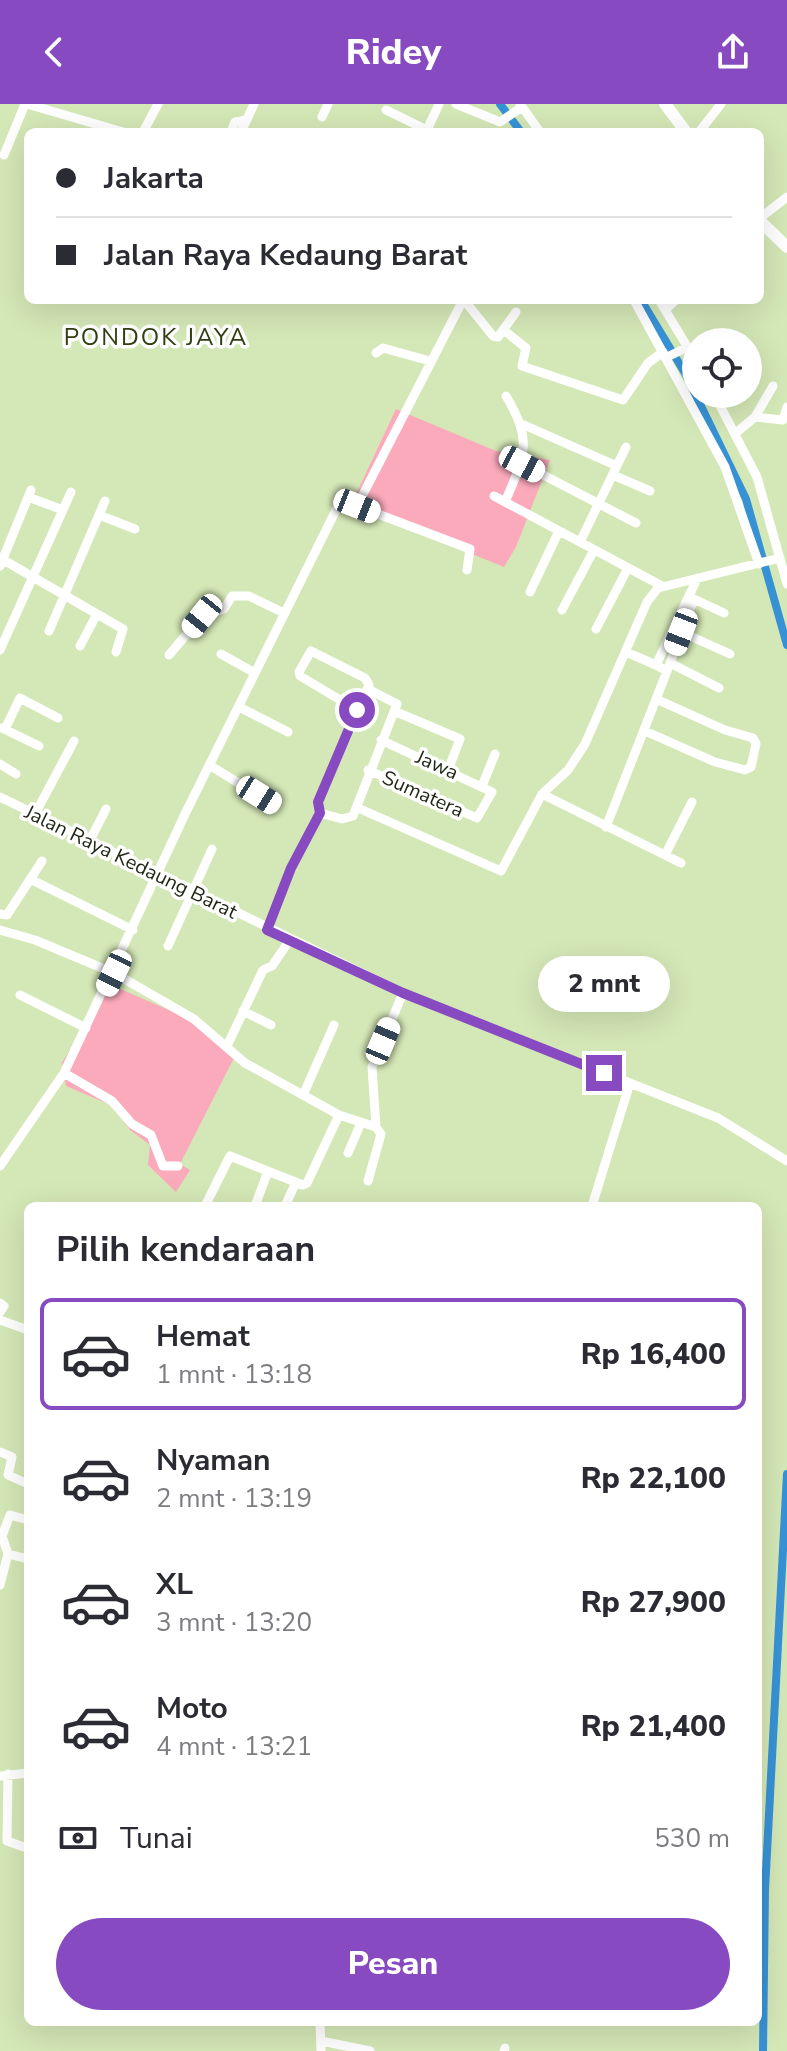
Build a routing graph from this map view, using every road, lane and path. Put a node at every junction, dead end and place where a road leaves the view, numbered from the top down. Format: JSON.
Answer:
{"nodes":[{"id":1,"x":26,"y":104,"type":"edge"},
{"id":2,"x":158,"y":104,"type":"edge"},
{"id":3,"x":254,"y":104,"type":"edge"},
{"id":4,"x":328,"y":104,"type":"edge"},
{"id":5,"x":439,"y":104,"type":"edge"},
{"id":6,"x":456,"y":104,"type":"edge"},
{"id":7,"x":665,"y":104,"type":"edge"},
{"id":8,"x":721,"y":104,"type":"edge"},
{"id":9,"x":519,"y":107,"type":"edge"},
{"id":10,"x":386,"y":110,"type":"dead end"},
{"id":11,"x":322,"y":117,"type":"dead end"},
{"id":12,"x":247,"y":120,"type":"junction"},
{"id":13,"x":503,"y":120,"type":"junction"},
{"id":14,"x":109,"y":128,"type":"edge"},
{"id":15,"x":145,"y":128,"type":"edge"},
{"id":16,"x":233,"y":128,"type":"edge"},
{"id":17,"x":243,"y":128,"type":"edge"},
{"id":18,"x":420,"y":128,"type":"edge"},
{"id":19,"x":427,"y":128,"type":"edge"},
{"id":20,"x":506,"y":128,"type":"edge"},
{"id":21,"x":537,"y":128,"type":"edge"},
{"id":22,"x":683,"y":128,"type":"edge"},
{"id":23,"x":702,"y":128,"type":"edge"},
{"id":24,"x":4,"y":155,"type":"dead end"},
{"id":25,"x":787,"y":197,"type":"edge"},
{"id":26,"x":764,"y":217,"type":"edge"},
{"id":27,"x":764,"y":224,"type":"edge"},
{"id":28,"x":787,"y":247,"type":"edge"},
{"id":29,"x":462,"y":304,"type":"edge"},
{"id":30,"x":467,"y":304,"type":"edge"},
{"id":31,"x":636,"y":304,"type":"edge"},
{"id":32,"x":661,"y":304,"type":"edge"},
{"id":33,"x":672,"y":304,"type":"edge"},
{"id":34,"x":665,"y":310,"type":"junction"},
{"id":35,"x":516,"y":312,"type":"dead end"},
{"id":36,"x":505,"y":331,"type":"junction"},
{"id":37,"x":682,"y":339,"type":"edge"},
{"id":38,"x":682,"y":350,"type":"edge"},
{"id":39,"x":376,"y":353,"type":"dead end"},
{"id":40,"x":667,"y":355,"type":"junction"},
{"id":41,"x":430,"y":361,"type":"junction"},
{"id":42,"x":773,"y":386,"type":"dead end"},
{"id":43,"x":506,"y":396,"type":"dead end"},
{"id":44,"x":787,"y":407,"type":"edge"},
{"id":45,"x":722,"y":408,"type":"edge"},
{"id":46,"x":755,"y":417,"type":"junction"},
{"id":47,"x":524,"y":425,"type":"junction"},
{"id":48,"x":737,"y":432,"type":"junction"},
{"id":49,"x":626,"y":447,"type":"dead end"},
{"id":50,"x":522,"y":464,"type":"junction"},
{"id":51,"x":615,"y":471,"type":"junction"},
{"id":52,"x":650,"y":491,"type":"dead end"},
{"id":53,"x":71,"y":492,"type":"dead end"},
{"id":54,"x":494,"y":496,"type":"dead end"},
{"id":55,"x":105,"y":501,"type":"dead end"},
{"id":56,"x":505,"y":502,"type":"junction"},
{"id":57,"x":598,"y":505,"type":"junction"},
{"id":58,"x":357,"y":506,"type":"junction"},
{"id":59,"x":63,"y":510,"type":"junction"},
{"id":60,"x":99,"y":515,"type":"junction"},
{"id":61,"x":636,"y":523,"type":"dead end"},
{"id":62,"x":135,"y":529,"type":"dead end"},
{"id":63,"x":559,"y":531,"type":"junction"},
{"id":64,"x":580,"y":542,"type":"junction"},
{"id":65,"x":594,"y":550,"type":"junction"},
{"id":66,"x":778,"y":558,"type":"junction"},
{"id":67,"x":1,"y":561,"type":"edge"},
{"id":68,"x":760,"y":564,"type":"junction"},
{"id":69,"x":628,"y":568,"type":"junction"},
{"id":70,"x":467,"y":570,"type":"dead end"},
{"id":71,"x":34,"y":578,"type":"junction"},
{"id":72,"x":699,"y":579,"type":"junction"},
{"id":73,"x":787,"y":584,"type":"edge"},
{"id":74,"x":662,"y":586,"type":"junction"},
{"id":75,"x":530,"y":592,"type":"dead end"},
{"id":76,"x":65,"y":597,"type":"junction"},
{"id":77,"x":694,"y":599,"type":"junction"},
{"id":78,"x":562,"y":610,"type":"dead end"},
{"id":79,"x":284,"y":613,"type":"junction"},
{"id":80,"x":724,"y":613,"type":"dead end"},
{"id":81,"x":97,"y":614,"type":"junction"},
{"id":82,"x":596,"y":629,"type":"dead end"},
{"id":83,"x":49,"y":631,"type":"dead end"},
{"id":84,"x":681,"y":632,"type":"junction"},
{"id":85,"x":1,"y":644,"type":"edge"},
{"id":86,"x":80,"y":646,"type":"dead end"},
{"id":87,"x":116,"y":652,"type":"dead end"},
{"id":88,"x":626,"y":652,"type":"junction"},
{"id":89,"x":221,"y":654,"type":"dead end"},
{"id":90,"x":730,"y":654,"type":"dead end"},
{"id":91,"x":169,"y":655,"type":"dead end"},
{"id":92,"x":656,"y":665,"type":"junction"},
{"id":93,"x":668,"y":667,"type":"junction"},
{"id":94,"x":255,"y":673,"type":"junction"},
{"id":95,"x":719,"y":688,"type":"dead end"},
{"id":96,"x":368,"y":689,"type":"junction"},
{"id":97,"x":656,"y":699,"type":"junction"},
{"id":98,"x":239,"y":707,"type":"junction"},
{"id":99,"x":357,"y":710,"type":"junction"},
{"id":100,"x":394,"y":711,"type":"junction"},
{"id":101,"x":58,"y":718,"type":"dead end"},
{"id":102,"x":2,"y":728,"type":"edge"},
{"id":103,"x":645,"y":731,"type":"junction"},
{"id":104,"x":288,"y":732,"type":"dead end"},
{"id":105,"x":381,"y":740,"type":"junction"},
{"id":106,"x":74,"y":741,"type":"dead end"},
{"id":107,"x":39,"y":746,"type":"dead end"},
{"id":108,"x":495,"y":754,"type":"dead end"},
{"id":109,"x":0,"y":764,"type":"edge"},
{"id":110,"x":209,"y":765,"type":"junction"},
{"id":111,"x":368,"y":770,"type":"junction"},
{"id":112,"x":448,"y":770,"type":"junction"},
{"id":113,"x":16,"y":774,"type":"dead end"},
{"id":114,"x":487,"y":788,"type":"junction"},
{"id":115,"x":542,"y":794,"type":"junction"},
{"id":116,"x":0,"y":797,"type":"edge"},
{"id":117,"x":692,"y":802,"type":"dead end"},
{"id":118,"x":273,"y":804,"type":"dead end"},
{"id":119,"x":358,"y":808,"type":"junction"},
{"id":120,"x":106,"y":809,"type":"dead end"},
{"id":121,"x":320,"y":813,"type":"junction"},
{"id":122,"x":35,"y":814,"type":"junction"},
{"id":123,"x":606,"y":827,"type":"junction"},
{"id":124,"x":90,"y":840,"type":"junction"},
{"id":125,"x":212,"y":849,"type":"dead end"},
{"id":126,"x":665,"y":855,"type":"junction"},
{"id":127,"x":42,"y":861,"type":"dead end"},
{"id":128,"x":681,"y":863,"type":"dead end"},
{"id":129,"x":159,"y":872,"type":"junction"},
{"id":130,"x":30,"y":879,"type":"junction"},
{"id":131,"x":193,"y":892,"type":"junction"},
{"id":132,"x":0,"y":914,"type":"edge"},
{"id":133,"x":0,"y":930,"type":"edge"},
{"id":134,"x":133,"y":930,"type":"junction"},
{"id":135,"x":267,"y":930,"type":"junction"},
{"id":136,"x":289,"y":941,"type":"junction"},
{"id":137,"x":168,"y":946,"type":"dead end"},
{"id":138,"x":114,"y":973,"type":"junction"},
{"id":139,"x":403,"y":993,"type":"junction"},
{"id":140,"x":20,"y":995,"type":"dead end"},
{"id":141,"x":243,"y":1011,"type":"junction"},
{"id":142,"x":271,"y":1025,"type":"dead end"},
{"id":143,"x":334,"y":1025,"type":"dead end"},
{"id":144,"x":86,"y":1028,"type":"junction"},
{"id":145,"x":227,"y":1046,"type":"junction"},
{"id":146,"x":64,"y":1073,"type":"junction"},
{"id":147,"x":630,"y":1083,"type":"junction"},
{"id":148,"x":304,"y":1093,"type":"junction"},
{"id":149,"x":339,"y":1115,"type":"junction"},
{"id":150,"x":361,"y":1123,"type":"junction"},
{"id":151,"x":376,"y":1127,"type":"junction"},
{"id":152,"x":348,"y":1153,"type":"dead end"},
{"id":153,"x":787,"y":1161,"type":"edge"},
{"id":154,"x":0,"y":1166,"type":"edge"},
{"id":155,"x":178,"y":1166,"type":"dead end"},
{"id":156,"x":268,"y":1171,"type":"junction"},
{"id":157,"x":368,"y":1181,"type":"dead end"},
{"id":158,"x":296,"y":1182,"type":"junction"},
{"id":159,"x":207,"y":1202,"type":"edge"},
{"id":160,"x":256,"y":1202,"type":"edge"},
{"id":161,"x":287,"y":1202,"type":"edge"},
{"id":162,"x":593,"y":1202,"type":"edge"},
{"id":163,"x":0,"y":1303,"type":"edge"},
{"id":164,"x":0,"y":1312,"type":"edge"},
{"id":165,"x":0,"y":1320,"type":"edge"},
{"id":166,"x":24,"y":1329,"type":"edge"},
{"id":167,"x":0,"y":1452,"type":"edge"},
{"id":168,"x":24,"y":1482,"type":"edge"},
{"id":169,"x":24,"y":1519,"type":"edge"},
{"id":170,"x":4,"y":1550,"type":"edge"},
{"id":171,"x":24,"y":1558,"type":"edge"},
{"id":172,"x":0,"y":1585,"type":"edge"},
{"id":173,"x":24,"y":1773,"type":"edge"},
{"id":174,"x":4,"y":1775,"type":"edge"},
{"id":175,"x":24,"y":1847,"type":"dead end"},
{"id":176,"x":320,"y":2026,"type":"edge"},
{"id":177,"x":321,"y":2046,"type":"edge"},
{"id":178,"x":370,"y":2051,"type":"edge"}],
"edges":[{"from":1,"to":14,"type":"street"},
{"from":1,"to":24,"type":"street"},
{"from":2,"to":15,"type":"street"},
{"from":3,"to":12,"type":"street"},
{"from":4,"to":11,"type":"street"},
{"from":5,"to":19,"type":"street"},
{"from":6,"to":13,"type":"street"},
{"from":7,"to":22,"type":"main road"},
{"from":8,"to":23,"type":"street"},
{"from":9,"to":13,"type":"street"},
{"from":9,"to":21,"type":"street"},
{"from":10,"to":18,"type":"street"},
{"from":12,"to":16,"type":"street"},
{"from":12,"to":17,"type":"street"},
{"from":13,"to":20,"type":"street"},
{"from":25,"to":26,"type":"street"},
{"from":27,"to":28,"type":"main road"},
{"from":29,"to":41,"type":"street"},
{"from":30,"to":36,"type":"street"},
{"from":31,"to":40,"type":"street"},
{"from":32,"to":34,"type":"street"},
{"from":33,"to":34,"type":"street"},
{"from":34,"to":37,"type":"street"},
{"from":35,"to":36,"type":"street"},
{"from":36,"to":40,"type":"street"},
{"from":38,"to":40,"type":"street"},
{"from":39,"to":41,"type":"street"},
{"from":40,"to":68,"type":"street"},
{"from":41,"to":58,"type":"street"},
{"from":42,"to":46,"type":"street"},
{"from":43,"to":47,"type":"street"},
{"from":44,"to":46,"type":"street"},
{"from":45,"to":48,"type":"street"},
{"from":46,"to":48,"type":"street"},
{"from":47,"to":50,"type":"street"},
{"from":47,"to":51,"type":"street"},
{"from":48,"to":66,"type":"street"},
{"from":49,"to":51,"type":"street"},
{"from":50,"to":56,"type":"street"},
{"from":50,"to":57,"type":"street"},
{"from":51,"to":52,"type":"street"},
{"from":51,"to":57,"type":"street"},
{"from":53,"to":59,"type":"street"},
{"from":54,"to":56,"type":"street"},
{"from":55,"to":60,"type":"street"},
{"from":56,"to":63,"type":"street"},
{"from":57,"to":61,"type":"street"},
{"from":57,"to":64,"type":"street"},
{"from":58,"to":70,"type":"street"},
{"from":58,"to":79,"type":"street"},
{"from":59,"to":67,"type":"street"},
{"from":59,"to":71,"type":"street"},
{"from":60,"to":62,"type":"street"},
{"from":60,"to":76,"type":"street"},
{"from":63,"to":64,"type":"street"},
{"from":63,"to":75,"type":"street"},
{"from":64,"to":65,"type":"street"},
{"from":65,"to":69,"type":"street"},
{"from":65,"to":78,"type":"street"},
{"from":66,"to":68,"type":"street"},
{"from":66,"to":73,"type":"street"},
{"from":67,"to":71,"type":"street"},
{"from":68,"to":72,"type":"street"},
{"from":69,"to":74,"type":"street"},
{"from":69,"to":82,"type":"street"},
{"from":71,"to":76,"type":"street"},
{"from":71,"to":85,"type":"street"},
{"from":72,"to":74,"type":"street"},
{"from":72,"to":77,"type":"street"},
{"from":72,"to":92,"type":"street"},
{"from":74,"to":88,"type":"street"},
{"from":76,"to":81,"type":"street"},
{"from":76,"to":83,"type":"street"},
{"from":77,"to":80,"type":"street"},
{"from":77,"to":84,"type":"street"},
{"from":79,"to":91,"type":"street"},
{"from":79,"to":94,"type":"street"},
{"from":81,"to":86,"type":"street"},
{"from":81,"to":87,"type":"street"},
{"from":84,"to":90,"type":"street"},
{"from":84,"to":93,"type":"street"},
{"from":88,"to":92,"type":"street"},
{"from":88,"to":115,"type":"street"},
{"from":89,"to":94,"type":"street"},
{"from":92,"to":93,"type":"street"},
{"from":93,"to":95,"type":"street"},
{"from":93,"to":97,"type":"street"},
{"from":94,"to":98,"type":"street"},
{"from":96,"to":99,"type":"street"},
{"from":96,"to":99,"type":"street"},
{"from":96,"to":100,"type":"street"},
{"from":97,"to":103,"type":"street"},
{"from":97,"to":103,"type":"street"},
{"from":98,"to":104,"type":"street"},
{"from":98,"to":110,"type":"street"},
{"from":99,"to":121,"type":"street"},
{"from":100,"to":105,"type":"street"},
{"from":100,"to":112,"type":"street"},
{"from":101,"to":102,"type":"street"},
{"from":102,"to":107,"type":"street"},
{"from":103,"to":123,"type":"street"},
{"from":105,"to":111,"type":"street"},
{"from":105,"to":112,"type":"street","name":"Jawa"},
{"from":106,"to":122,"type":"street"},
{"from":108,"to":114,"type":"street"},
{"from":109,"to":113,"type":"street"},
{"from":110,"to":118,"type":"street"},
{"from":110,"to":129,"type":"street"},
{"from":111,"to":114,"type":"street","name":"Sumatera"},
{"from":111,"to":119,"type":"street"},
{"from":112,"to":114,"type":"street","name":"Jawa"},
{"from":115,"to":119,"type":"street"},
{"from":115,"to":123,"type":"street"},
{"from":116,"to":122,"type":"street","name":"Jalan Raya Kedaung Barat"},
{"from":117,"to":126,"type":"street"},
{"from":119,"to":121,"type":"street"},
{"from":120,"to":124,"type":"street"},
{"from":121,"to":135,"type":"street"},
{"from":122,"to":124,"type":"street","name":"Jalan Raya Kedaung Barat"},
{"from":123,"to":126,"type":"street"},
{"from":124,"to":129,"type":"street","name":"Jalan Raya Kedaung Barat"},
{"from":125,"to":131,"type":"street"},
{"from":126,"to":128,"type":"street"},
{"from":127,"to":130,"type":"street"},
{"from":129,"to":131,"type":"street","name":"Jalan Raya Kedaung Barat"},
{"from":129,"to":134,"type":"street"},
{"from":130,"to":132,"type":"street"},
{"from":130,"to":134,"type":"street"},
{"from":131,"to":135,"type":"street","name":"Jalan Raya Kedaung Barat"},
{"from":131,"to":137,"type":"street"},
{"from":133,"to":138,"type":"street"},
{"from":134,"to":138,"type":"street"},
{"from":135,"to":136,"type":"street","name":"Jalan Raya Kedaung Barat"},
{"from":136,"to":139,"type":"street","name":"Jalan Raya Kedaung Barat"},
{"from":136,"to":141,"type":"street"},
{"from":138,"to":144,"type":"street"},
{"from":138,"to":145,"type":"street"},
{"from":139,"to":147,"type":"street","name":"Jalan Raya Kedaung Barat"},
{"from":139,"to":151,"type":"street"},
{"from":140,"to":144,"type":"street"},
{"from":141,"to":142,"type":"street"},
{"from":141,"to":145,"type":"street"},
{"from":143,"to":148,"type":"street"},
{"from":144,"to":146,"type":"street"},
{"from":145,"to":148,"type":"street"},
{"from":146,"to":154,"type":"street"},
{"from":146,"to":155,"type":"street"},
{"from":147,"to":153,"type":"street","name":"Jalan Raya Kedaung Barat"},
{"from":147,"to":162,"type":"street"},
{"from":148,"to":149,"type":"street"},
{"from":149,"to":150,"type":"street"},
{"from":149,"to":158,"type":"street"},
{"from":150,"to":151,"type":"street"},
{"from":150,"to":152,"type":"street"},
{"from":151,"to":157,"type":"street"},
{"from":156,"to":158,"type":"street"},
{"from":156,"to":159,"type":"street"},
{"from":156,"to":160,"type":"street"},
{"from":158,"to":161,"type":"street"},
{"from":163,"to":164,"type":"street"},
{"from":165,"to":166,"type":"street"},
{"from":167,"to":168,"type":"street"},
{"from":169,"to":170,"type":"street"},
{"from":170,"to":171,"type":"street"},
{"from":170,"to":172,"type":"street"},
{"from":173,"to":174,"type":"street"},
{"from":174,"to":175,"type":"street"},
{"from":176,"to":177,"type":"street"},
{"from":177,"to":178,"type":"street"}]}
